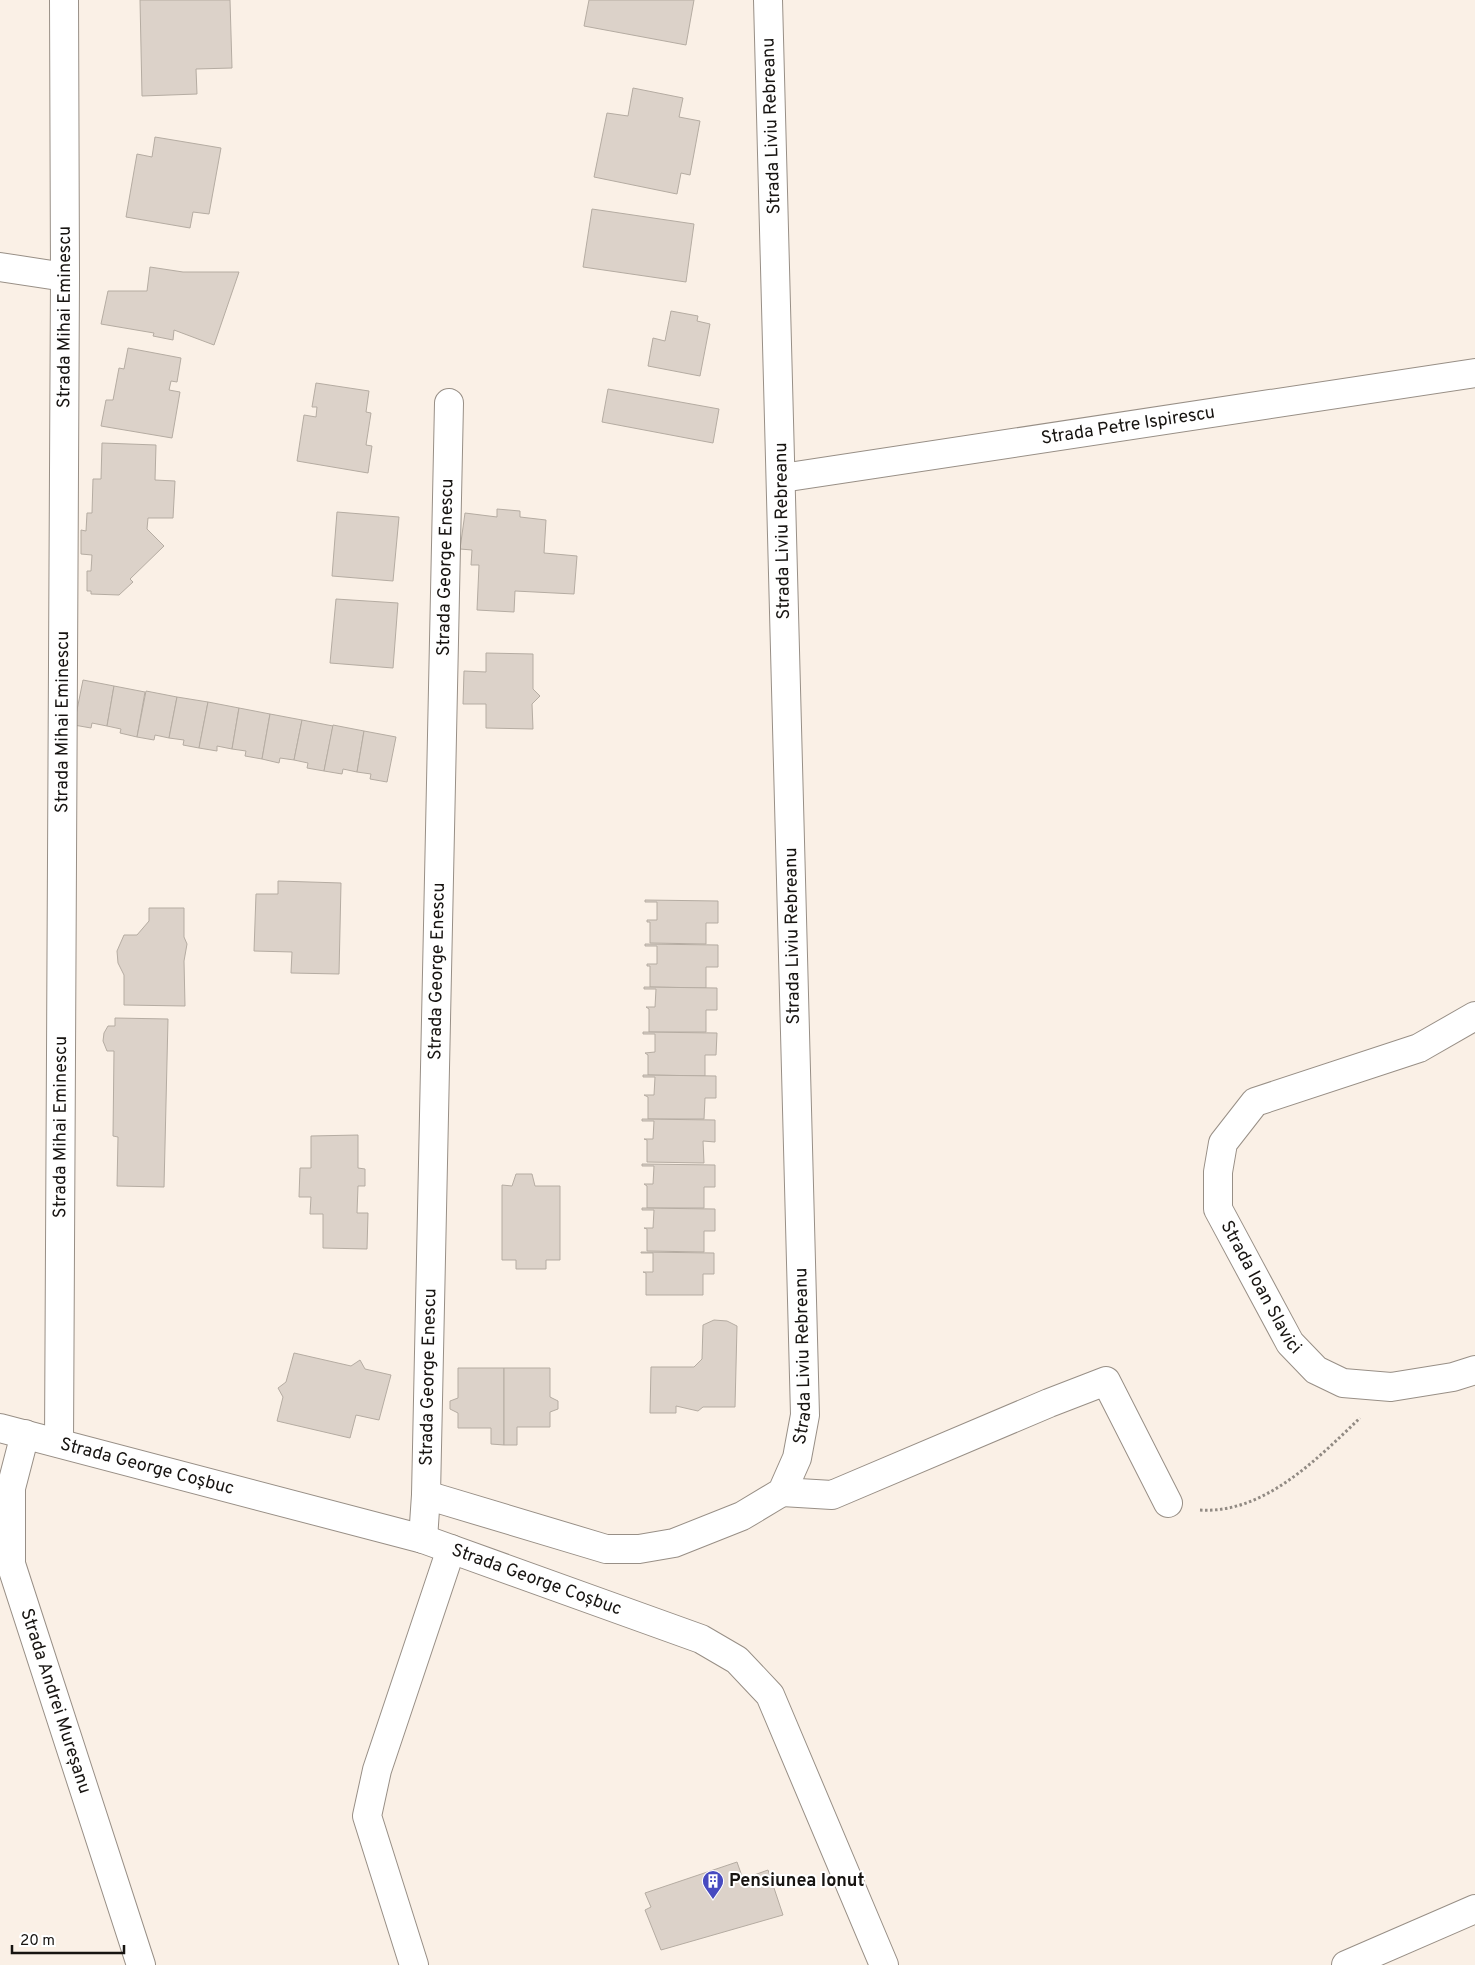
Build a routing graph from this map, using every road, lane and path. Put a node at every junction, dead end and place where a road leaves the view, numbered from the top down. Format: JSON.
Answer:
{"nodes":[{"id":1,"x":64,"y":0,"type":"edge"},
{"id":2,"x":768,"y":0,"type":"edge"},
{"id":3,"x":0,"y":267,"type":"edge"},
{"id":4,"x":65,"y":276,"type":"junction"},
{"id":5,"x":1475,"y":373,"type":"edge"},
{"id":6,"x":449,"y":403,"type":"dead end"},
{"id":7,"x":782,"y":478,"type":"junction"},
{"id":8,"x":1475,"y":1016,"type":"edge"},
{"id":9,"x":1475,"y":1370,"type":"edge"},
{"id":10,"x":1391,"y":1387,"type":"junction"},
{"id":11,"x":12,"y":1431,"type":"edge"},
{"id":12,"x":59,"y":1443,"type":"junction"},
{"id":13,"x":782,"y":1492,"type":"junction"},
{"id":14,"x":426,"y":1495,"type":"junction"},
{"id":15,"x":1168,"y":1502,"type":"joint"},
{"id":16,"x":423,"y":1539,"type":"junction"},
{"id":17,"x":451,"y":1549,"type":"junction"},
{"id":18,"x":1475,"y":1909,"type":"edge"},
{"id":19,"x":141,"y":1965,"type":"edge"},
{"id":20,"x":414,"y":1965,"type":"edge"},
{"id":21,"x":884,"y":1965,"type":"edge"},
{"id":22,"x":1346,"y":1965,"type":"edge"}],
"edges":[{"from":1,"to":4,"type":"street","name":"Strada Mihai Eminescu"},
{"from":2,"to":7,"type":"street","name":"Strada Liviu Rebreanu"},
{"from":3,"to":4,"type":"street"},
{"from":4,"to":12,"type":"street","name":"Strada Mihai Eminescu"},
{"from":5,"to":7,"type":"street","name":"Strada Petre Ispirescu"},
{"from":6,"to":14,"type":"street","name":"Strada George Enescu"},
{"from":7,"to":13,"type":"street","name":"Strada Liviu Rebreanu"},
{"from":8,"to":10,"type":"street","name":"Strada Ioan Slavici"},
{"from":9,"to":10,"type":"street","name":"Strada Ioan Slavici"},
{"from":10,"to":15,"type":"path"},
{"from":11,"to":12,"type":"street","name":"Strada George Coșbuc"},
{"from":11,"to":19,"type":"street","name":"Strada Andrei Mureșanu"},
{"from":12,"to":16,"type":"street","name":"Strada George Coșbuc"},
{"from":13,"to":14,"type":"street"},
{"from":13,"to":15,"type":"street"},
{"from":14,"to":16,"type":"street","name":"Strada George Enescu"},
{"from":16,"to":17,"type":"street","name":"Strada George Coșbuc"},
{"from":17,"to":20,"type":"street"},
{"from":17,"to":21,"type":"street","name":"Strada George Coșbuc"},
{"from":18,"to":22,"type":"street"}]}
